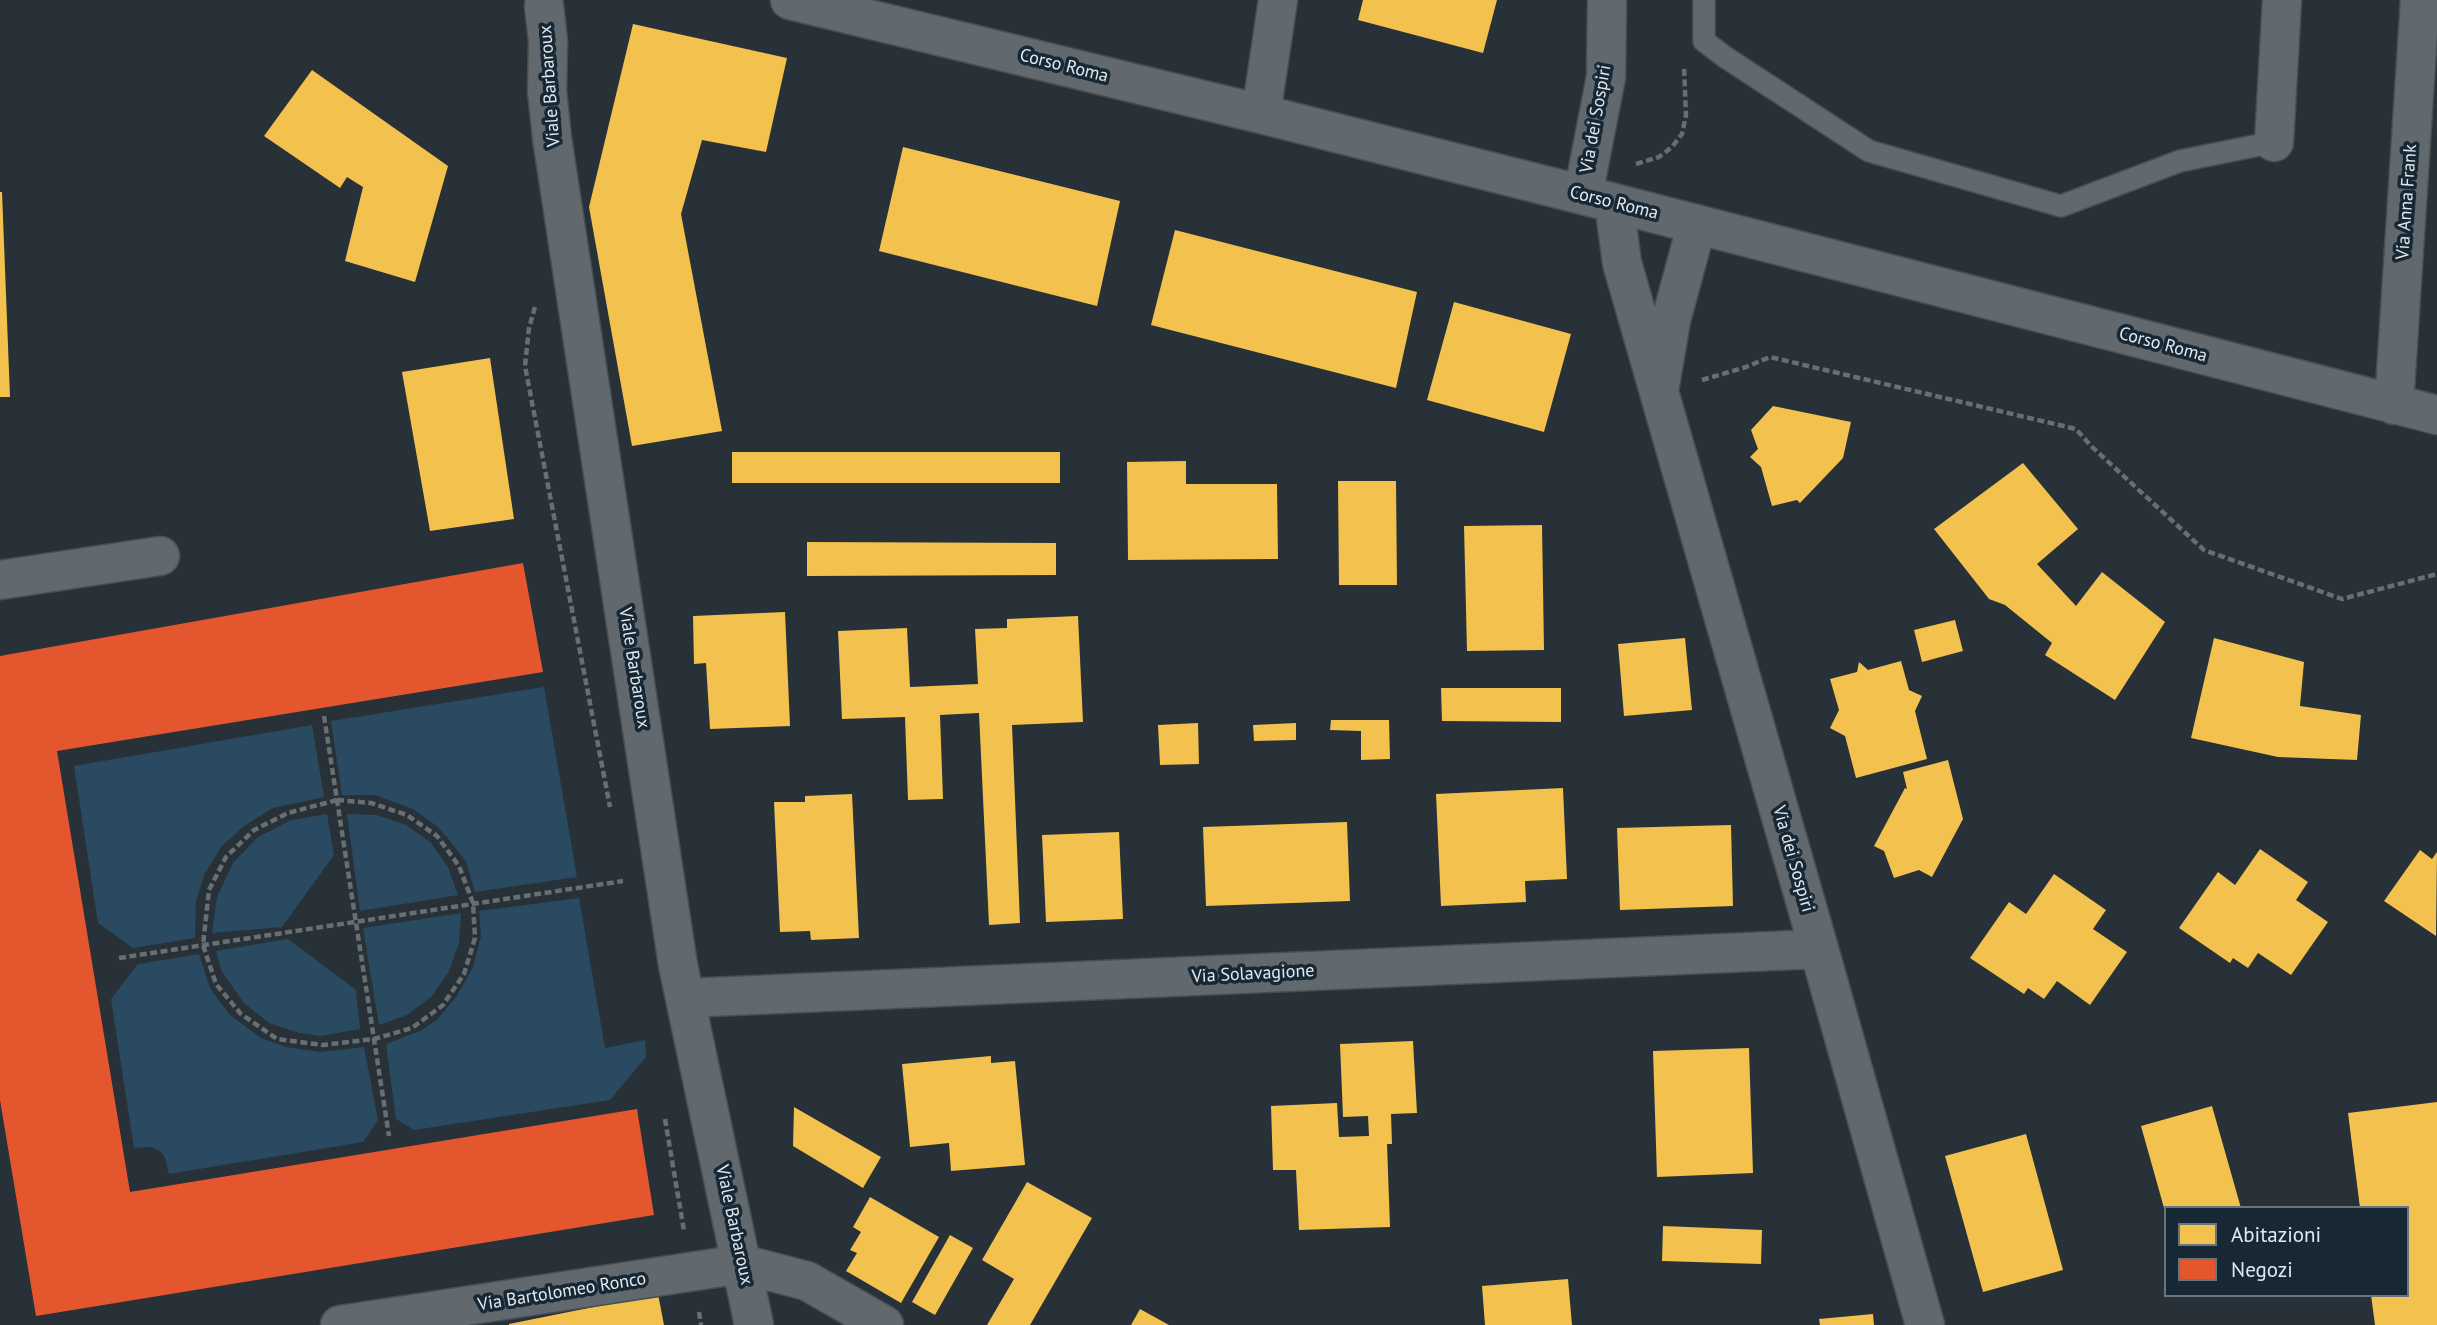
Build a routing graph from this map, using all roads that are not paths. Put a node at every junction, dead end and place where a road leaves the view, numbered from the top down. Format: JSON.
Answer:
{"nodes":[{"id":1,"x":790,"y":0,"type":"edge"},
{"id":2,"x":1278,"y":0,"type":"edge"},
{"id":3,"x":1607,"y":0,"type":"edge"},
{"id":4,"x":1704,"y":0,"type":"edge"},
{"id":5,"x":2282,"y":0,"type":"edge"},
{"id":6,"x":2420,"y":0,"type":"edge"},
{"id":7,"x":547,"y":2,"type":"edge"},
{"id":8,"x":1261,"y":114,"type":"junction"},
{"id":9,"x":2274,"y":142,"type":"joint"},
{"id":10,"x":1598,"y":199,"type":"junction"},
{"id":11,"x":1697,"y":224,"type":"junction"},
{"id":12,"x":1658,"y":393,"type":"junction"},
{"id":13,"x":2394,"y":405,"type":"junction"},
{"id":14,"x":2437,"y":415,"type":"edge"},
{"id":15,"x":160,"y":556,"type":"dead end"},
{"id":16,"x":0,"y":580,"type":"edge"},
{"id":17,"x":1819,"y":949,"type":"junction"},
{"id":18,"x":686,"y":998,"type":"junction"},
{"id":19,"x":742,"y":1265,"type":"junction"},
{"id":20,"x":340,"y":1325,"type":"edge"},
{"id":21,"x":754,"y":1325,"type":"edge"},
{"id":22,"x":884,"y":1325,"type":"edge"},
{"id":23,"x":1925,"y":1325,"type":"edge"}],
"edges":[{"from":1,"to":8,"type":"street","name":"Corso Roma"},
{"from":2,"to":8,"type":"street"},
{"from":3,"to":10,"type":"street","name":"Via dei Sospiri"},
{"from":4,"to":9,"type":"lane"},
{"from":5,"to":9,"type":"street"},
{"from":6,"to":13,"type":"street","name":"Via Anna Frank"},
{"from":7,"to":18,"type":"street","name":"Viale Barbaroux"},
{"from":8,"to":10,"type":"street","name":"Corso Roma"},
{"from":10,"to":11,"type":"street","name":"Corso Roma"},
{"from":10,"to":12,"type":"street","name":"Via dei Sospiri"},
{"from":11,"to":12,"type":"street","name":"Via dei Sospiri"},
{"from":11,"to":13,"type":"street","name":"Corso Roma"},
{"from":12,"to":17,"type":"street","name":"Via dei Sospiri"},
{"from":13,"to":14,"type":"street","name":"Corso Roma"},
{"from":15,"to":16,"type":"street"},
{"from":17,"to":18,"type":"street","name":"Via Solavagione"},
{"from":17,"to":23,"type":"street","name":"Via dei Sospiri"},
{"from":18,"to":19,"type":"street","name":"Viale Barbaroux"},
{"from":19,"to":20,"type":"street","name":"Via Bartolomeo Ronco"},
{"from":19,"to":21,"type":"street","name":"Viale Barbaroux"},
{"from":19,"to":22,"type":"street"}]}
